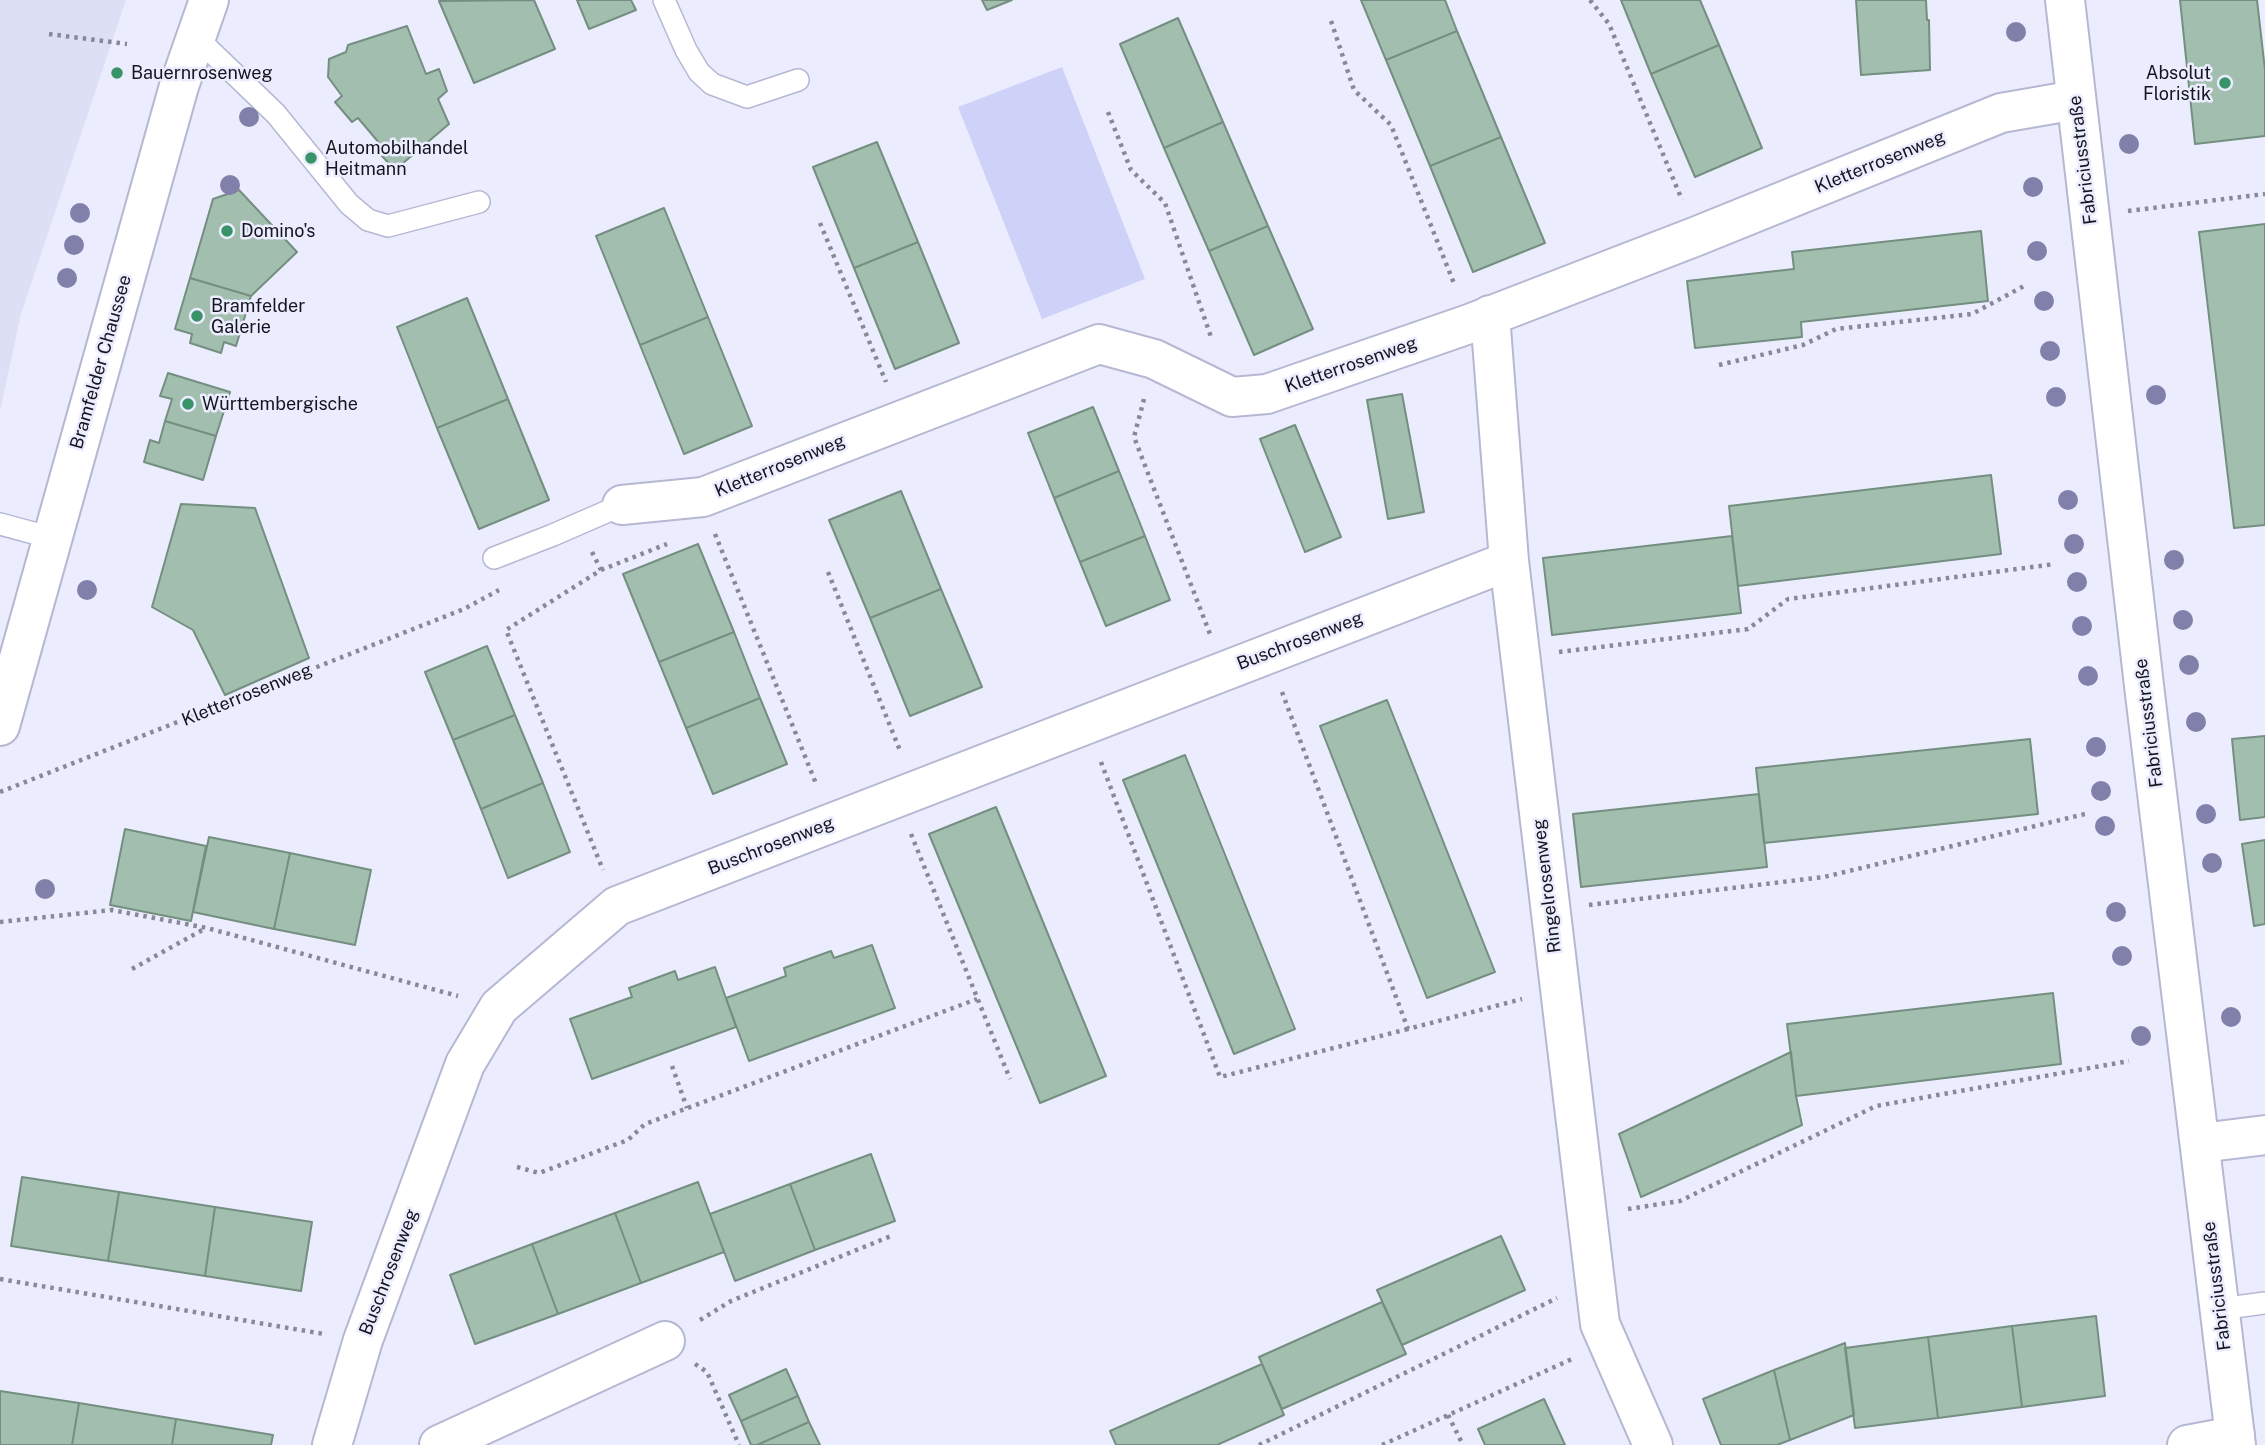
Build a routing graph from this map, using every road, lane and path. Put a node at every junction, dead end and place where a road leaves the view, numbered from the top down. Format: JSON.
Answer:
{"nodes":[{"id":1,"x":209,"y":0,"type":"edge"},
{"id":2,"x":664,"y":0,"type":"edge"},
{"id":3,"x":1590,"y":0,"type":"edge"},
{"id":4,"x":2065,"y":0,"type":"edge"},
{"id":5,"x":1331,"y":21,"type":"dead end"},
{"id":6,"x":49,"y":34,"type":"dead end"},
{"id":7,"x":196,"y":37,"type":"junction"},
{"id":8,"x":127,"y":44,"type":"dead end"},
{"id":9,"x":798,"y":80,"type":"dead end"},
{"id":10,"x":2076,"y":100,"type":"junction"},
{"id":11,"x":1108,"y":112,"type":"dead end"},
{"id":12,"x":2265,"y":194,"type":"edge"},
{"id":13,"x":479,"y":202,"type":"dead end"},
{"id":14,"x":2089,"y":215,"type":"junction"},
{"id":15,"x":820,"y":222,"type":"dead end"},
{"id":16,"x":1697,"y":236,"type":"junction"},
{"id":17,"x":2024,"y":286,"type":"dead end"},
{"id":18,"x":1480,"y":319,"type":"junction"},
{"id":19,"x":1154,"y":359,"type":"junction"},
{"id":20,"x":1719,"y":365,"type":"dead end"},
{"id":21,"x":1232,"y":397,"type":"junction"},
{"id":22,"x":901,"y":419,"type":"junction"},
{"id":23,"x":622,"y":505,"type":"joint"},
{"id":24,"x":0,"y":524,"type":"edge"},
{"id":25,"x":712,"y":526,"type":"dead end"},
{"id":26,"x":52,"y":538,"type":"junction"},
{"id":27,"x":675,"y":540,"type":"dead end"},
{"id":28,"x":587,"y":542,"type":"dead end"},
{"id":29,"x":494,"y":558,"type":"dead end"},
{"id":30,"x":1509,"y":561,"type":"junction"},
{"id":31,"x":2055,"y":564,"type":"dead end"},
{"id":32,"x":601,"y":570,"type":"junction"},
{"id":33,"x":828,"y":572,"type":"dead end"},
{"id":34,"x":501,"y":589,"type":"dead end"},
{"id":35,"x":1268,"y":654,"type":"junction"},
{"id":36,"x":1520,"y":657,"type":"junction"},
{"id":37,"x":1225,"y":670,"type":"junction"},
{"id":38,"x":1087,"y":724,"type":"junction"},
{"id":39,"x":0,"y":726,"type":"edge"},
{"id":40,"x":0,"y":792,"type":"edge"},
{"id":41,"x":906,"y":794,"type":"junction"},
{"id":42,"x":2085,"y":814,"type":"dead end"},
{"id":43,"x":831,"y":822,"type":"junction"},
{"id":44,"x":617,"y":906,"type":"junction"},
{"id":45,"x":1550,"y":909,"type":"junction"},
{"id":46,"x":0,"y":922,"type":"edge"},
{"id":47,"x":207,"y":928,"type":"junction"},
{"id":48,"x":132,"y":970,"type":"dead end"},
{"id":49,"x":1560,"y":988,"type":"junction"},
{"id":50,"x":977,"y":999,"type":"junction"},
{"id":51,"x":499,"y":1007,"type":"junction"},
{"id":52,"x":1408,"y":1029,"type":"junction"},
{"id":53,"x":2129,"y":1061,"type":"dead end"},
{"id":54,"x":672,"y":1066,"type":"dead end"},
{"id":55,"x":1010,"y":1079,"type":"dead end"},
{"id":56,"x":687,"y":1108,"type":"junction"},
{"id":57,"x":2265,"y":1135,"type":"edge"},
{"id":58,"x":2201,"y":1143,"type":"junction"},
{"id":59,"x":517,"y":1167,"type":"dead end"},
{"id":60,"x":1587,"y":1216,"type":"junction"},
{"id":61,"x":891,"y":1236,"type":"dead end"},
{"id":62,"x":0,"y":1279,"type":"edge"},
{"id":63,"x":1595,"y":1280,"type":"junction"},
{"id":64,"x":2265,"y":1303,"type":"edge"},
{"id":65,"x":2220,"y":1309,"type":"junction"},
{"id":66,"x":363,"y":1340,"type":"junction"},
{"id":67,"x":665,"y":1342,"type":"junction"},
{"id":68,"x":1608,"y":1342,"type":"junction"},
{"id":69,"x":1448,"y":1415,"type":"junction"},
{"id":70,"x":2235,"y":1441,"type":"edge"},
{"id":71,"x":332,"y":1445,"type":"edge"},
{"id":72,"x":439,"y":1445,"type":"edge"},
{"id":73,"x":739,"y":1445,"type":"edge"},
{"id":74,"x":1259,"y":1445,"type":"edge"},
{"id":75,"x":1381,"y":1445,"type":"edge"},
{"id":76,"x":1463,"y":1445,"type":"edge"},
{"id":77,"x":1653,"y":1445,"type":"edge"},
{"id":78,"x":2187,"y":1445,"type":"edge"}],
"edges":[{"from":1,"to":7,"type":"street","name":"Bramfelder Chaussee"},
{"from":2,"to":9,"type":"lane"},
{"from":3,"to":16,"type":"path"},
{"from":4,"to":10,"type":"street","name":"Fabriciusstraße"},
{"from":5,"to":18,"type":"path"},
{"from":6,"to":8,"type":"path"},
{"from":7,"to":13,"type":"lane"},
{"from":7,"to":26,"type":"street","name":"Bramfelder Chaussee"},
{"from":10,"to":14,"type":"street","name":"Fabriciusstraße"},
{"from":10,"to":16,"type":"street","name":"Kletterrosenweg"},
{"from":11,"to":21,"type":"path"},
{"from":12,"to":14,"type":"path"},
{"from":14,"to":58,"type":"street","name":"Fabriciusstraße"},
{"from":15,"to":22,"type":"path"},
{"from":16,"to":18,"type":"street","name":"Kletterrosenweg"},
{"from":17,"to":20,"type":"path"},
{"from":18,"to":21,"type":"street","name":"Kletterrosenweg"},
{"from":18,"to":30,"type":"street","name":"Ringelrosenweg"},
{"from":19,"to":21,"type":"street","name":"Kletterrosenweg"},
{"from":19,"to":22,"type":"street","name":"Kletterrosenweg"},
{"from":19,"to":37,"type":"path"},
{"from":22,"to":23,"type":"street","name":"Kletterrosenweg"},
{"from":23,"to":29,"type":"lane"},
{"from":24,"to":26,"type":"lane"},
{"from":25,"to":43,"type":"path"},
{"from":26,"to":39,"type":"street","name":"Bramfelder Chaussee"},
{"from":27,"to":32,"type":"path"},
{"from":28,"to":32,"type":"path"},
{"from":30,"to":35,"type":"street","name":"Buschrosenweg"},
{"from":30,"to":36,"type":"street","name":"Ringelrosenweg"},
{"from":31,"to":36,"type":"path"},
{"from":32,"to":44,"type":"path"},
{"from":33,"to":41,"type":"path"},
{"from":34,"to":40,"type":"path","name":"Kletterrosenweg"},
{"from":35,"to":37,"type":"street","name":"Buschrosenweg"},
{"from":35,"to":52,"type":"path"},
{"from":36,"to":45,"type":"street","name":"Ringelrosenweg"},
{"from":37,"to":38,"type":"street","name":"Buschrosenweg"},
{"from":38,"to":41,"type":"street","name":"Buschrosenweg"},
{"from":38,"to":52,"type":"path"},
{"from":41,"to":43,"type":"street","name":"Buschrosenweg"},
{"from":41,"to":50,"type":"path"},
{"from":42,"to":45,"type":"path"},
{"from":43,"to":44,"type":"street","name":"Buschrosenweg"},
{"from":44,"to":51,"type":"street","name":"Buschrosenweg"},
{"from":45,"to":49,"type":"street","name":"Ringelrosenweg"},
{"from":46,"to":47,"type":"path"},
{"from":47,"to":48,"type":"path"},
{"from":47,"to":51,"type":"path"},
{"from":49,"to":52,"type":"path"},
{"from":49,"to":60,"type":"street","name":"Ringelrosenweg"},
{"from":50,"to":55,"type":"path"},
{"from":50,"to":56,"type":"path"},
{"from":51,"to":66,"type":"street","name":"Buschrosenweg"},
{"from":53,"to":60,"type":"path"},
{"from":54,"to":56,"type":"path"},
{"from":56,"to":59,"type":"path"},
{"from":57,"to":58,"type":"street"},
{"from":58,"to":65,"type":"street","name":"Fabriciusstraße"},
{"from":60,"to":63,"type":"street","name":"Ringelrosenweg"},
{"from":61,"to":67,"type":"path"},
{"from":62,"to":66,"type":"path"},
{"from":63,"to":68,"type":"street","name":"Ringelrosenweg"},
{"from":63,"to":74,"type":"path"},
{"from":64,"to":65,"type":"lane"},
{"from":65,"to":70,"type":"street","name":"Fabriciusstraße"},
{"from":66,"to":71,"type":"street","name":"Buschrosenweg"},
{"from":67,"to":72,"type":"street"},
{"from":67,"to":73,"type":"path"},
{"from":68,"to":69,"type":"path"},
{"from":68,"to":77,"type":"street","name":"Ringelrosenweg"},
{"from":69,"to":75,"type":"path"},
{"from":69,"to":76,"type":"path"},
{"from":70,"to":78,"type":"street"}]}
